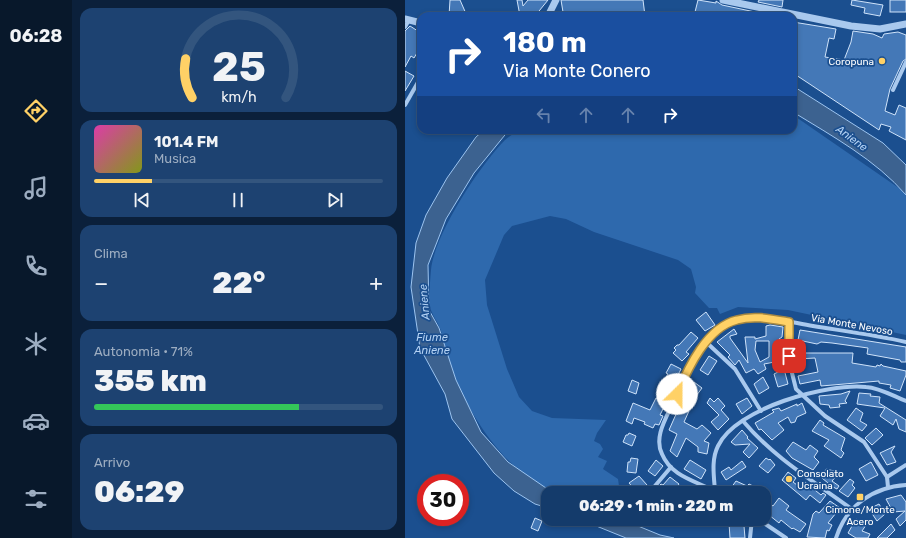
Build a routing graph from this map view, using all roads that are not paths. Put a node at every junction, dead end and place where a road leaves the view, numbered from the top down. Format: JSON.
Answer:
{"nodes":[{"id":1,"x":556,"y":0,"type":"edge"},
{"id":2,"x":723,"y":0,"type":"edge"},
{"id":3,"x":549,"y":12,"type":"edge"},
{"id":4,"x":782,"y":12,"type":"edge"},
{"id":5,"x":797,"y":15,"type":"edge"},
{"id":6,"x":407,"y":19,"type":"edge"},
{"id":7,"x":417,"y":22,"type":"edge"},
{"id":8,"x":906,"y":24,"type":"edge"},
{"id":9,"x":405,"y":28,"type":"edge"},
{"id":10,"x":906,"y":62,"type":"edge"},
{"id":11,"x":417,"y":84,"type":"edge"},
{"id":12,"x":893,"y":90,"type":"dead end"},
{"id":13,"x":405,"y":105,"type":"edge"},
{"id":14,"x":789,"y":322,"type":"junction"},
{"id":15,"x":706,"y":342,"type":"junction"},
{"id":16,"x":906,"y":342,"type":"edge"},
{"id":17,"x":802,"y":394,"type":"junction"},
{"id":18,"x":906,"y":402,"type":"edge"},
{"id":19,"x":761,"y":411,"type":"junction"},
{"id":20,"x":743,"y":421,"type":"junction"},
{"id":21,"x":906,"y":465,"type":"edge"},
{"id":22,"x":671,"y":467,"type":"junction"},
{"id":23,"x":887,"y":477,"type":"junction"},
{"id":24,"x":906,"y":485,"type":"edge"},
{"id":25,"x":655,"y":486,"type":"edge"},
{"id":26,"x":702,"y":486,"type":"edge"},
{"id":27,"x":715,"y":486,"type":"edge"},
{"id":28,"x":888,"y":487,"type":"junction"},
{"id":29,"x":853,"y":510,"type":"junction"},
{"id":30,"x":751,"y":526,"type":"edge"},
{"id":31,"x":768,"y":526,"type":"edge"},
{"id":32,"x":750,"y":538,"type":"edge"},
{"id":33,"x":786,"y":538,"type":"edge"},
{"id":34,"x":836,"y":538,"type":"edge"}],
"edges":[{"from":1,"to":3,"type":"street"},
{"from":2,"to":4,"type":"street"},
{"from":5,"to":8,"type":"street"},
{"from":6,"to":7,"type":"street"},
{"from":6,"to":9,"type":"street"},
{"from":10,"to":12,"type":"street"},
{"from":11,"to":13,"type":"street"},
{"from":14,"to":15,"type":"street","name":"Via Monte Nevoso"},
{"from":14,"to":16,"type":"street","name":"Via Monte Nevoso"},
{"from":14,"to":17,"type":"street"},
{"from":15,"to":19,"type":"street"},
{"from":15,"to":22,"type":"street","name":"Via Monte Nevoso"},
{"from":17,"to":18,"type":"street"},
{"from":17,"to":19,"type":"street"},
{"from":17,"to":23,"type":"street"},
{"from":19,"to":20,"type":"street"},
{"from":20,"to":27,"type":"street"},
{"from":20,"to":29,"type":"street"},
{"from":21,"to":23,"type":"street"},
{"from":22,"to":25,"type":"street"},
{"from":22,"to":26,"type":"street","name":"Via Monte Nevoso"},
{"from":23,"to":28,"type":"street"},
{"from":24,"to":28,"type":"street"},
{"from":28,"to":29,"type":"street"},
{"from":29,"to":34,"type":"street"},
{"from":30,"to":32,"type":"street"},
{"from":31,"to":33,"type":"street"}]}
